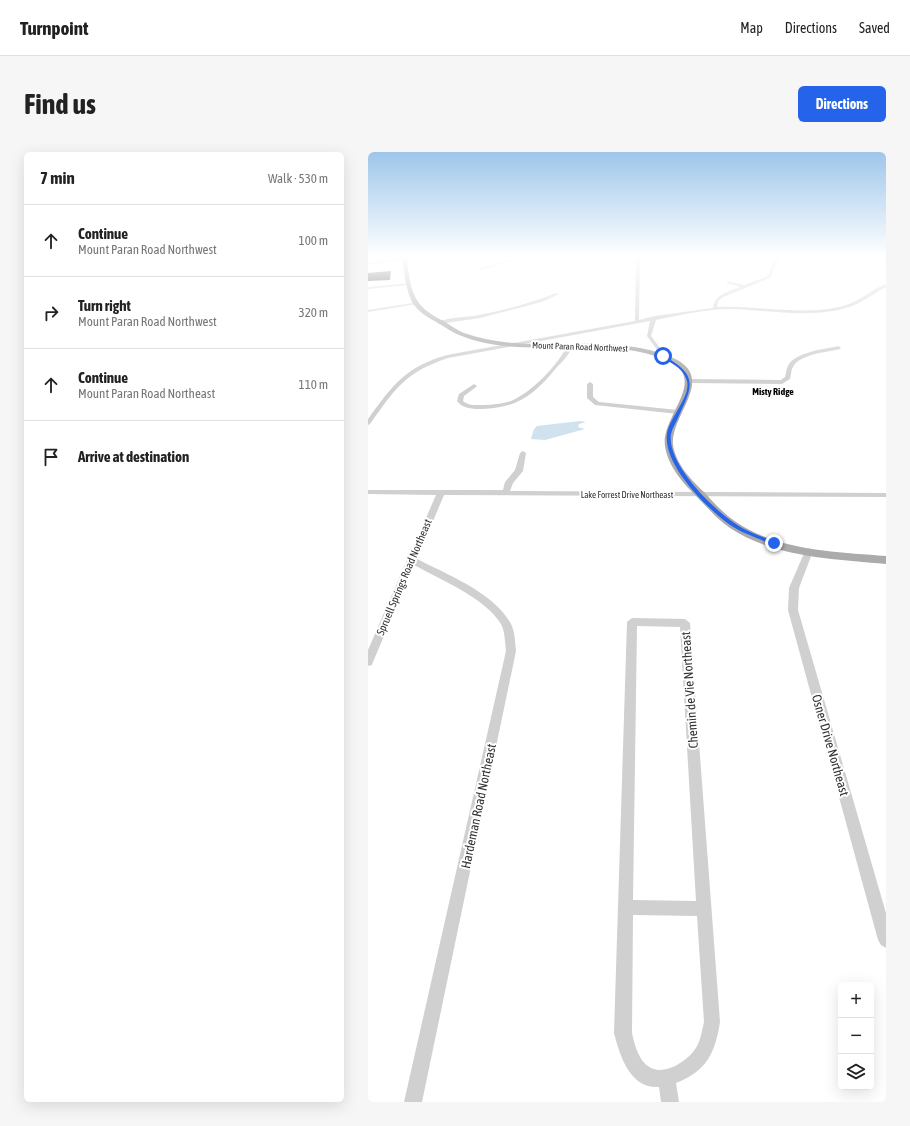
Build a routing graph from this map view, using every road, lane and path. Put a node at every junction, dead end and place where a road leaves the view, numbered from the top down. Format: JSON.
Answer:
{"nodes":[{"id":1,"x":415,"y":299,"type":"edge"},
{"id":2,"x":544,"y":299,"type":"edge"},
{"id":3,"x":637,"y":299,"type":"edge"},
{"id":4,"x":718,"y":299,"type":"edge"},
{"id":5,"x":861,"y":299,"type":"edge"},
{"id":6,"x":417,"y":303,"type":"junction"},
{"id":7,"x":715,"y":309,"type":"junction"},
{"id":8,"x":483,"y":310,"type":"dead end"},
{"id":9,"x":501,"y":310,"type":"junction"},
{"id":10,"x":368,"y":311,"type":"edge"},
{"id":11,"x":470,"y":312,"type":"dead end"},
{"id":12,"x":655,"y":317,"type":"junction"},
{"id":13,"x":457,"y":318,"type":"junction"},
{"id":14,"x":637,"y":321,"type":"junction"},
{"id":15,"x":438,"y":322,"type":"junction"},
{"id":16,"x":514,"y":344,"type":"junction"},
{"id":17,"x":497,"y":345,"type":"junction"},
{"id":18,"x":569,"y":347,"type":"junction"},
{"id":19,"x":839,"y":348,"type":"dead end"},
{"id":20,"x":663,"y":356,"type":"junction"},
{"id":21,"x":689,"y":381,"type":"junction"},
{"id":22,"x":590,"y":384,"type":"dead end"},
{"id":23,"x":474,"y":386,"type":"dead end"},
{"id":24,"x":678,"y":412,"type":"junction"},
{"id":25,"x":368,"y":423,"type":"edge"},
{"id":26,"x":523,"y":453,"type":"dead end"},
{"id":27,"x":368,"y":492,"type":"edge"},
{"id":28,"x":441,"y":492,"type":"junction"},
{"id":29,"x":506,"y":493,"type":"junction"},
{"id":30,"x":700,"y":495,"type":"junction"},
{"id":31,"x":886,"y":495,"type":"edge"},
{"id":32,"x":809,"y":551,"type":"junction"},
{"id":33,"x":411,"y":559,"type":"junction"},
{"id":34,"x":886,"y":560,"type":"edge"},
{"id":35,"x":368,"y":662,"type":"edge"},
{"id":36,"x":626,"y":907,"type":"junction"},
{"id":37,"x":704,"y":910,"type":"junction"},
{"id":38,"x":886,"y":940,"type":"edge"},
{"id":39,"x":667,"y":1079,"type":"junction"},
{"id":40,"x":413,"y":1102,"type":"edge"},
{"id":41,"x":670,"y":1102,"type":"edge"}],
"edges":[{"from":1,"to":6,"type":"main road","name":"Mount Paran Road Northwest"},
{"from":2,"to":9,"type":"street"},
{"from":3,"to":14,"type":"street"},
{"from":4,"to":7,"type":"street"},
{"from":5,"to":7,"type":"street"},
{"from":6,"to":10,"type":"street"},
{"from":6,"to":15,"type":"main road","name":"Mount Paran Road Northwest"},
{"from":7,"to":12,"type":"street"},
{"from":8,"to":9,"type":"street"},
{"from":9,"to":13,"type":"street"},
{"from":11,"to":13,"type":"street"},
{"from":12,"to":14,"type":"street"},
{"from":12,"to":20,"type":"street"},
{"from":13,"to":15,"type":"street"},
{"from":14,"to":16,"type":"street"},
{"from":15,"to":17,"type":"main road","name":"Mount Paran Road Northwest"},
{"from":16,"to":17,"type":"main road","name":"Mount Paran Road Northwest"},
{"from":16,"to":18,"type":"main road","name":"Mount Paran Road Northwest"},
{"from":17,"to":25,"type":"street"},
{"from":18,"to":20,"type":"main road","name":"Mount Paran Road Northwest"},
{"from":18,"to":23,"type":"street"},
{"from":19,"to":21,"type":"street"},
{"from":20,"to":21,"type":"main road","name":"Mount Paran Road Northwest"},
{"from":21,"to":24,"type":"main road"},
{"from":22,"to":24,"type":"street"},
{"from":24,"to":30,"type":"main road"},
{"from":26,"to":29,"type":"street"},
{"from":27,"to":28,"type":"street","name":"Lake Forrest Drive Northeast"},
{"from":28,"to":29,"type":"street","name":"Lake Forrest Drive Northeast"},
{"from":28,"to":33,"type":"street","name":"Spruell Springs Road Northeast"},
{"from":29,"to":30,"type":"street","name":"Lake Forrest Drive Northeast"},
{"from":30,"to":31,"type":"street","name":"Lake Forrest Drive Northeast"},
{"from":30,"to":32,"type":"main road"},
{"from":32,"to":34,"type":"main road"},
{"from":32,"to":38,"type":"street","name":"Osner Drive Northeast"},
{"from":33,"to":35,"type":"street","name":"Spruell Springs Road Northeast"},
{"from":33,"to":40,"type":"street","name":"Hardeman Road Northeast"},
{"from":36,"to":37,"type":"street"},
{"from":36,"to":37,"type":"street","name":"Chemin de Vie Northeast"},
{"from":36,"to":39,"type":"street","name":"Chemin de Vie Northeast"},
{"from":37,"to":39,"type":"street","name":"Chemin de Vie Northeast"},
{"from":39,"to":41,"type":"street"}]}
